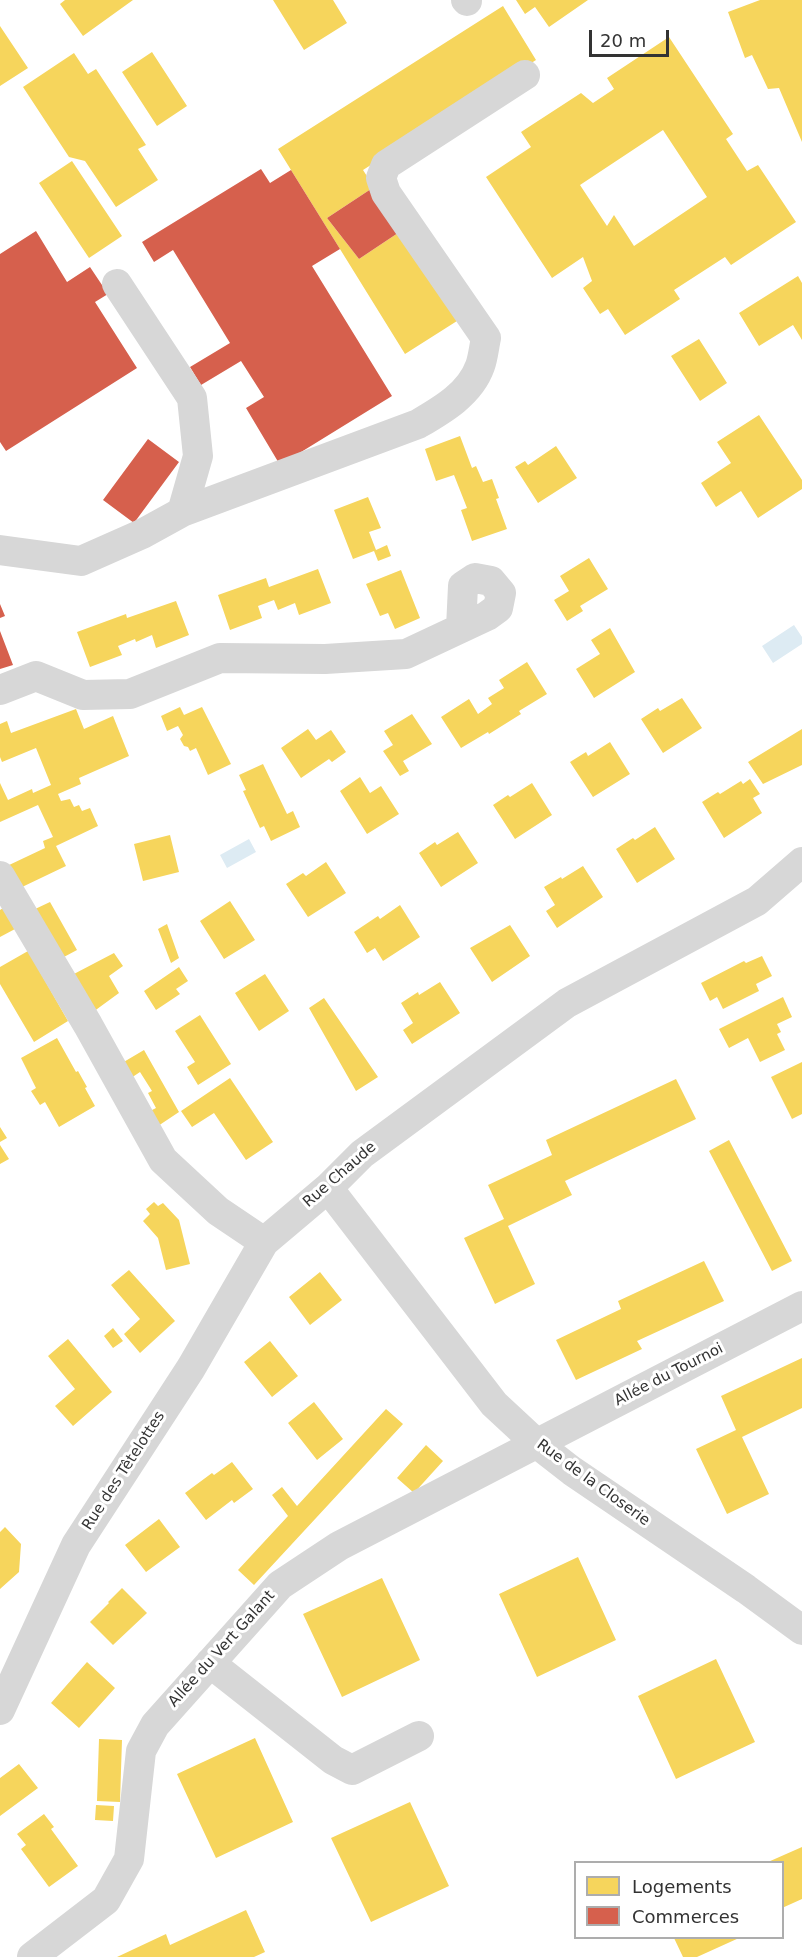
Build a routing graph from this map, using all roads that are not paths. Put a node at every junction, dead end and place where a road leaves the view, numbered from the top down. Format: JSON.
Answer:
{"nodes":[{"id":1,"x":525,"y":75,"type":"dead end"},
{"id":2,"x":117,"y":284,"type":"dead end"},
{"id":3,"x":182,"y":512,"type":"junction"},
{"id":4,"x":0,"y":550,"type":"edge"},
{"id":5,"x":461,"y":628,"type":"dead end"},
{"id":6,"x":0,"y":690,"type":"edge"},
{"id":7,"x":802,"y":862,"type":"edge"},
{"id":8,"x":2,"y":883,"type":"edge"},
{"id":9,"x":328,"y":1188,"type":"junction"},
{"id":10,"x":264,"y":1242,"type":"junction"},
{"id":11,"x":802,"y":1306,"type":"edge"},
{"id":12,"x":536,"y":1443,"type":"junction"},
{"id":13,"x":802,"y":1630,"type":"edge"},
{"id":14,"x":210,"y":1663,"type":"junction"},
{"id":15,"x":0,"y":1710,"type":"edge"},
{"id":16,"x":419,"y":1736,"type":"dead end"},
{"id":17,"x":33,"y":1957,"type":"edge"}],
"edges":[{"from":1,"to":3,"type":"street"},
{"from":2,"to":3,"type":"street"},
{"from":3,"to":4,"type":"street"},
{"from":5,"to":6,"type":"street"},
{"from":7,"to":9,"type":"street","name":"Rue Chaude"},
{"from":8,"to":10,"type":"street"},
{"from":9,"to":10,"type":"street","name":"Rue Chaude"},
{"from":9,"to":12,"type":"street","name":"Rue de la Closerie"},
{"from":10,"to":15,"type":"street","name":"Rue des Têtelottes"},
{"from":11,"to":12,"type":"street","name":"Allée du Tournoi"},
{"from":12,"to":13,"type":"street","name":"Rue de la Closerie"},
{"from":12,"to":14,"type":"street","name":"Allée du Vert Galant"},
{"from":14,"to":16,"type":"street"},
{"from":14,"to":17,"type":"street","name":"Allée du Vert Galant"}]}
